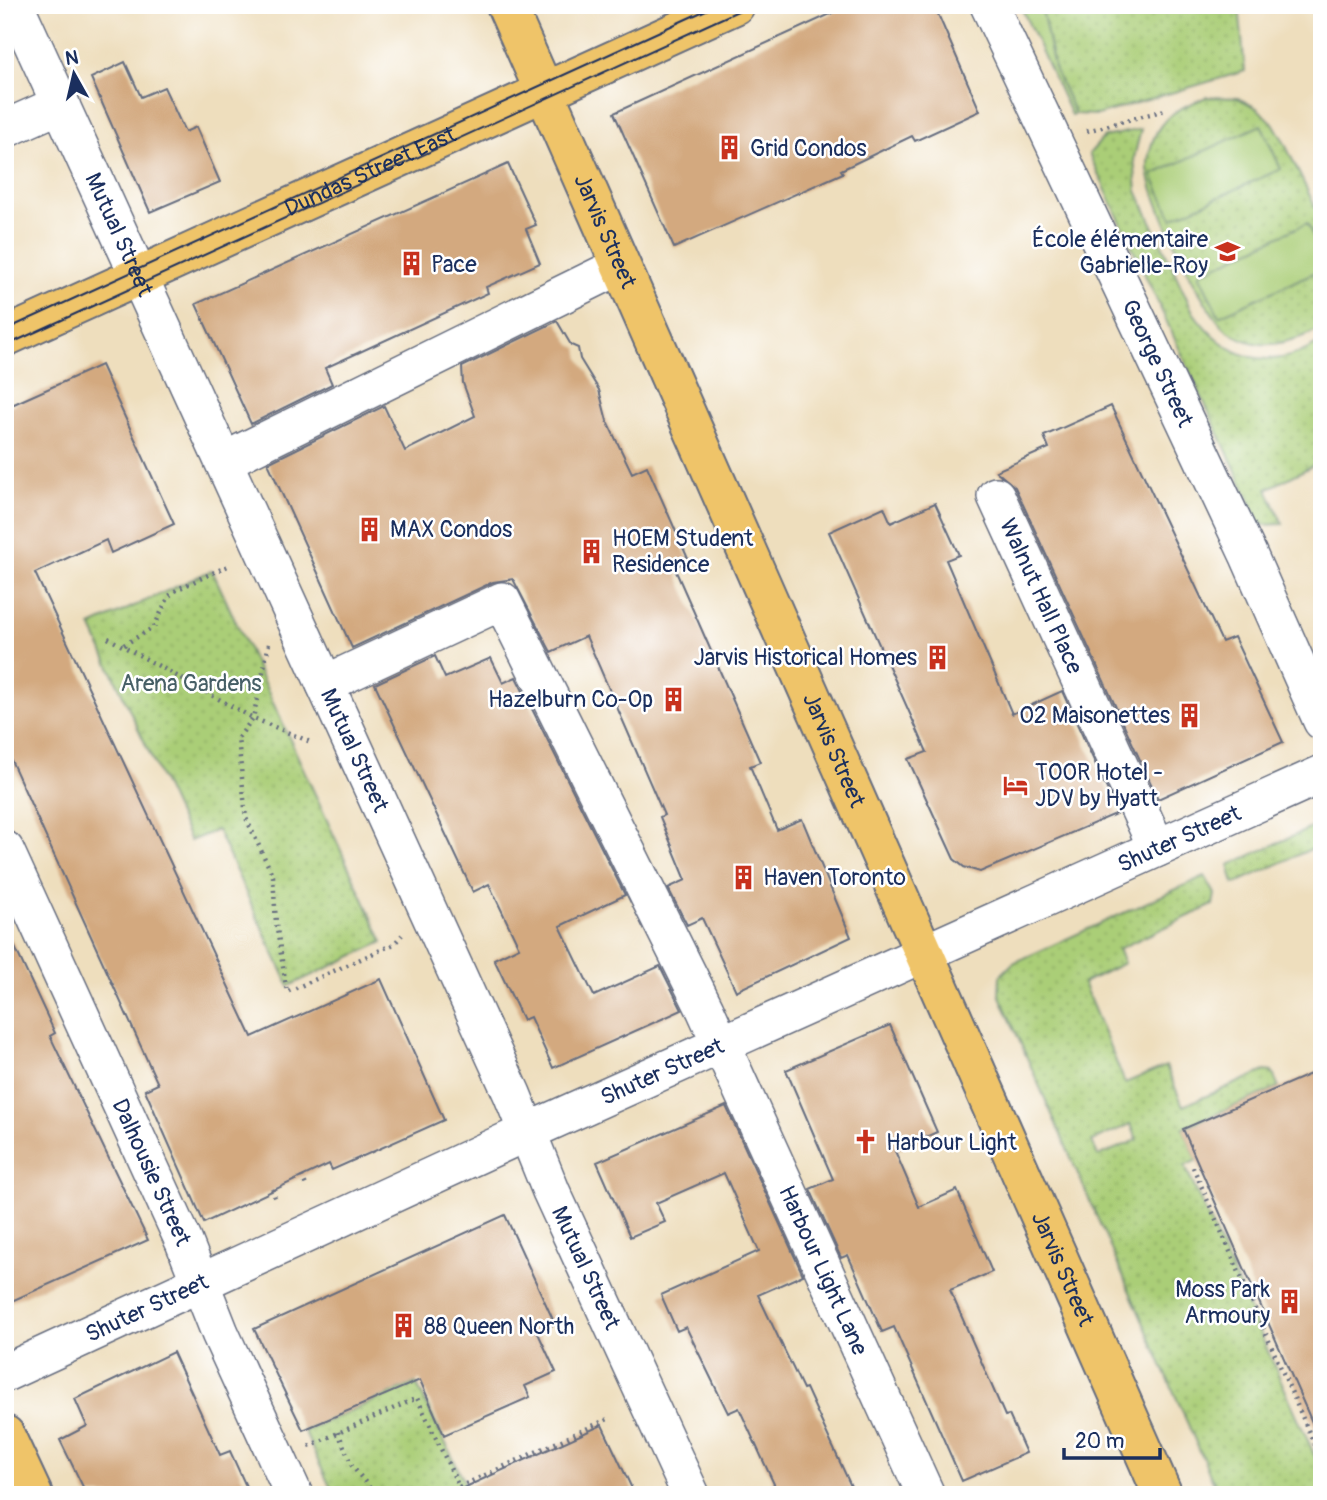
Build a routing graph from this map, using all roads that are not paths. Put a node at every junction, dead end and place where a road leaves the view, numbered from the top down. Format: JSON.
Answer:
{"nodes":[{"id":1,"x":15,"y":5,"type":"edge"},
{"id":2,"x":506,"y":5,"type":"edge"},
{"id":3,"x":735,"y":5,"type":"edge"},
{"id":4,"x":989,"y":5,"type":"edge"},
{"id":5,"x":543,"y":92,"type":"junction"},
{"id":6,"x":61,"y":103,"type":"junction"},
{"id":7,"x":5,"y":129,"type":"edge"},
{"id":8,"x":620,"y":266,"type":"junction"},
{"id":9,"x":138,"y":276,"type":"junction"},
{"id":10,"x":5,"y":337,"type":"edge"},
{"id":11,"x":224,"y":461,"type":"junction"},
{"id":12,"x":996,"y":496,"type":"dead end"},
{"id":13,"x":325,"y":684,"type":"junction"},
{"id":14,"x":1322,"y":721,"type":"edge"},
{"id":15,"x":1322,"y":774,"type":"edge"},
{"id":16,"x":1157,"y":848,"type":"junction"},
{"id":17,"x":5,"y":850,"type":"edge"},
{"id":18,"x":923,"y":953,"type":"junction"},
{"id":19,"x":721,"y":1044,"type":"junction"},
{"id":20,"x":527,"y":1132,"type":"junction"},
{"id":21,"x":201,"y":1285,"type":"junction"},
{"id":22,"x":5,"y":1373,"type":"edge"},
{"id":23,"x":5,"y":1435,"type":"edge"},
{"id":24,"x":33,"y":1495,"type":"edge"},
{"id":25,"x":294,"y":1495,"type":"edge"},
{"id":26,"x":691,"y":1495,"type":"edge"},
{"id":27,"x":926,"y":1495,"type":"edge"},
{"id":28,"x":1163,"y":1495,"type":"edge"}],
"edges":[{"from":1,"to":6,"type":"street","name":"Mutual Street"},
{"from":2,"to":5,"type":"main road","name":"Jarvis Street"},
{"from":3,"to":5,"type":"main road","name":"Dundas Street East"},
{"from":4,"to":14,"type":"street","name":"George Street"},
{"from":5,"to":8,"type":"main road","name":"Jarvis Street"},
{"from":5,"to":9,"type":"main road","name":"Dundas Street East"},
{"from":6,"to":7,"type":"street"},
{"from":6,"to":9,"type":"street","name":"Mutual Street"},
{"from":8,"to":11,"type":"street"},
{"from":8,"to":18,"type":"main road","name":"Jarvis Street"},
{"from":9,"to":10,"type":"main road","name":"Dundas Street East"},
{"from":9,"to":11,"type":"street","name":"Mutual Street"},
{"from":11,"to":13,"type":"street","name":"Mutual Street"},
{"from":12,"to":16,"type":"street","name":"Walnut Hall Place"},
{"from":13,"to":19,"type":"street","name":"Harbour Light Lane"},
{"from":13,"to":20,"type":"street","name":"Mutual Street"},
{"from":15,"to":16,"type":"street","name":"Shuter Street"},
{"from":16,"to":18,"type":"street","name":"Shuter Street"},
{"from":17,"to":21,"type":"street","name":"Dalhousie Street"},
{"from":18,"to":19,"type":"street","name":"Shuter Street"},
{"from":18,"to":28,"type":"main road","name":"Jarvis Street"},
{"from":19,"to":20,"type":"street","name":"Shuter Street"},
{"from":19,"to":27,"type":"street","name":"Harbour Light Lane"},
{"from":20,"to":21,"type":"street","name":"Shuter Street"},
{"from":20,"to":26,"type":"street","name":"Mutual Street"},
{"from":21,"to":22,"type":"street","name":"Shuter Street"},
{"from":21,"to":25,"type":"street","name":"Dalhousie Street"},
{"from":23,"to":24,"type":"main road"}]}
